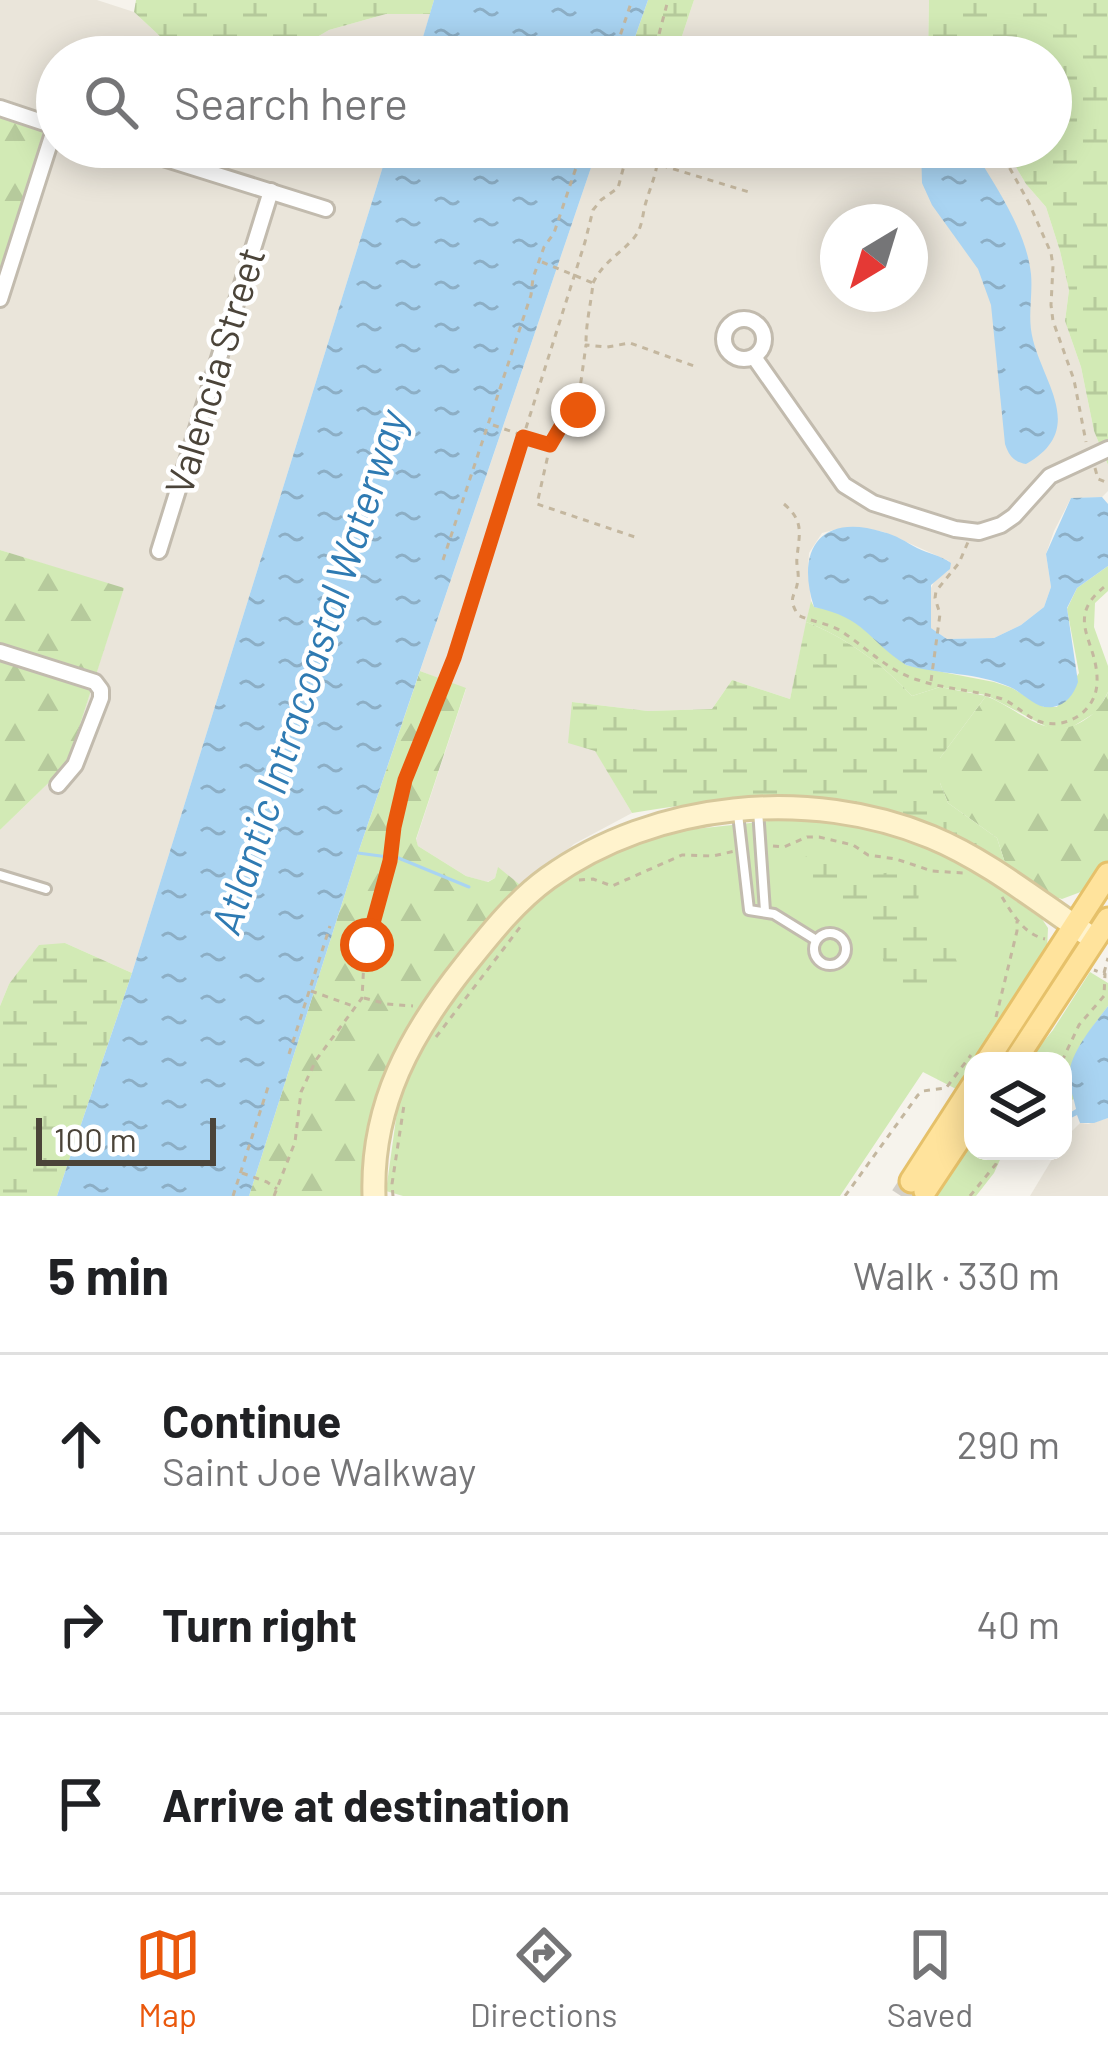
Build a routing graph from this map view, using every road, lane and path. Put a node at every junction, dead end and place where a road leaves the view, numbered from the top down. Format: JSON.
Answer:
{"nodes":[{"id":1,"x":632,"y":0,"type":"edge"},
{"id":2,"x":668,"y":0,"type":"edge"},
{"id":3,"x":620,"y":36,"type":"edge"},
{"id":4,"x":659,"y":36,"type":"edge"},
{"id":5,"x":0,"y":108,"type":"edge"},
{"id":6,"x":36,"y":120,"type":"edge"},
{"id":7,"x":43,"y":168,"type":"edge"},
{"id":8,"x":197,"y":168,"type":"edge"},
{"id":9,"x":576,"y":168,"type":"edge"},
{"id":10,"x":623,"y":168,"type":"edge"},
{"id":11,"x":657,"y":168,"type":"edge"},
{"id":12,"x":670,"y":168,"type":"edge"},
{"id":13,"x":1010,"y":168,"type":"edge"},
{"id":14,"x":272,"y":191,"type":"junction"},
{"id":15,"x":752,"y":193,"type":"dead end"},
{"id":16,"x":326,"y":209,"type":"dead end"},
{"id":17,"x":542,"y":262,"type":"dead end"},
{"id":18,"x":574,"y":274,"type":"junction"},
{"id":19,"x":593,"y":283,"type":"junction"},
{"id":20,"x":0,"y":298,"type":"edge"},
{"id":21,"x":586,"y":345,"type":"junction"},
{"id":22,"x":754,"y":357,"type":"dead end"},
{"id":23,"x":694,"y":366,"type":"dead end"},
{"id":24,"x":493,"y":425,"type":"dead end"},
{"id":25,"x":523,"y":437,"type":"junction"},
{"id":26,"x":550,"y":445,"type":"junction"},
{"id":27,"x":1108,"y":449,"type":"edge"},
{"id":28,"x":1092,"y":459,"type":"junction"},
{"id":29,"x":1108,"y":483,"type":"edge"},
{"id":30,"x":784,"y":504,"type":"dead end"},
{"id":31,"x":971,"y":532,"type":"junction"},
{"id":32,"x":638,"y":538,"type":"dead end"},
{"id":33,"x":159,"y":551,"type":"dead end"},
{"id":34,"x":443,"y":560,"type":"dead end"},
{"id":35,"x":1108,"y":584,"type":"edge"},
{"id":36,"x":0,"y":652,"type":"edge"},
{"id":37,"x":931,"y":683,"type":"junction"},
{"id":38,"x":413,"y":758,"type":"junction"},
{"id":39,"x":420,"y":763,"type":"dead end"},
{"id":40,"x":58,"y":785,"type":"dead end"},
{"id":41,"x":748,"y":810,"type":"junction"},
{"id":42,"x":760,"y":844,"type":"junction"},
{"id":43,"x":743,"y":848,"type":"junction"},
{"id":44,"x":971,"y":874,"type":"dead end"},
{"id":45,"x":1108,"y":874,"type":"edge"},
{"id":46,"x":0,"y":875,"type":"edge"},
{"id":47,"x":567,"y":885,"type":"dead end"},
{"id":48,"x":994,"y":889,"type":"dead end"},
{"id":49,"x":46,"y":890,"type":"dead end"},
{"id":50,"x":765,"y":910,"type":"junction"},
{"id":51,"x":1108,"y":919,"type":"edge"},
{"id":52,"x":1017,"y":920,"type":"junction"},
{"id":53,"x":523,"y":924,"type":"dead end"},
{"id":54,"x":330,"y":926,"type":"dead end"},
{"id":55,"x":1073,"y":926,"type":"junction"},
{"id":56,"x":816,"y":940,"type":"junction"},
{"id":57,"x":1101,"y":943,"type":"edge"},
{"id":58,"x":1060,"y":948,"type":"junction"},
{"id":59,"x":1108,"y":958,"type":"edge"},
{"id":60,"x":1079,"y":961,"type":"junction"},
{"id":61,"x":1105,"y":974,"type":"junction"},
{"id":62,"x":309,"y":991,"type":"junction"},
{"id":63,"x":362,"y":998,"type":"junction"},
{"id":64,"x":433,"y":1006,"type":"junction"},
{"id":65,"x":356,"y":1007,"type":"junction"},
{"id":66,"x":460,"y":1008,"type":"junction"},
{"id":67,"x":992,"y":1026,"type":"dead end"},
{"id":68,"x":431,"y":1042,"type":"dead end"},
{"id":69,"x":984,"y":1052,"type":"edge"},
{"id":70,"x":1021,"y":1052,"type":"edge"},
{"id":71,"x":1066,"y":1052,"type":"edge"},
{"id":72,"x":289,"y":1054,"type":"dead end"},
{"id":73,"x":964,"y":1072,"type":"edge"},
{"id":74,"x":269,"y":1084,"type":"dead end"},
{"id":75,"x":406,"y":1097,"type":"dead end"},
{"id":76,"x":964,"y":1123,"type":"edge"},
{"id":77,"x":997,"y":1160,"type":"edge"},
{"id":78,"x":240,"y":1173,"type":"junction"},
{"id":79,"x":918,"y":1186,"type":"tunnel mouth"},
{"id":80,"x":277,"y":1189,"type":"junction"},
{"id":81,"x":378,"y":1193,"type":"edge"},
{"id":82,"x":233,"y":1196,"type":"edge"},
{"id":83,"x":274,"y":1196,"type":"edge"},
{"id":84,"x":845,"y":1196,"type":"edge"},
{"id":85,"x":970,"y":1196,"type":"edge"}],
"edges":[{"from":1,"to":3,"type":"path"},
{"from":2,"to":4,"type":"path"},
{"from":5,"to":6,"type":"street"},
{"from":7,"to":20,"type":"street"},
{"from":8,"to":14,"type":"street"},
{"from":9,"to":34,"type":"path"},
{"from":10,"to":18,"type":"path"},
{"from":11,"to":19,"type":"path"},
{"from":12,"to":15,"type":"path"},
{"from":13,"to":28,"type":"path"},
{"from":14,"to":16,"type":"street"},
{"from":14,"to":33,"type":"street","name":"Valencia Street"},
{"from":17,"to":18,"type":"path"},
{"from":18,"to":19,"type":"path"},
{"from":18,"to":25,"type":"path"},
{"from":19,"to":21,"type":"path"},
{"from":21,"to":23,"type":"path"},
{"from":21,"to":26,"type":"path"},
{"from":22,"to":31,"type":"street"},
{"from":24,"to":25,"type":"path"},
{"from":25,"to":26,"type":"path"},
{"from":25,"to":38,"type":"path"},
{"from":26,"to":32,"type":"path"},
{"from":27,"to":28,"type":"street"},
{"from":28,"to":29,"type":"path"},
{"from":28,"to":31,"type":"street"},
{"from":30,"to":37,"type":"path"},
{"from":31,"to":37,"type":"path"},
{"from":35,"to":37,"type":"path"},
{"from":36,"to":40,"type":"street"},
{"from":38,"to":39,"type":"path"},
{"from":38,"to":63,"type":"path"},
{"from":41,"to":42,"type":"lane"},
{"from":41,"to":43,"type":"lane"},
{"from":41,"to":55,"type":"street"},
{"from":41,"to":64,"type":"street"},
{"from":42,"to":44,"type":"path"},
{"from":42,"to":50,"type":"lane"},
{"from":43,"to":47,"type":"path"},
{"from":43,"to":50,"type":"lane"},
{"from":45,"to":55,"type":"main road"},
{"from":46,"to":49,"type":"lane"},
{"from":48,"to":52,"type":"path"},
{"from":50,"to":56,"type":"lane"},
{"from":51,"to":57,"type":"main road"},
{"from":52,"to":58,"type":"path"},
{"from":52,"to":67,"type":"path"},
{"from":53,"to":66,"type":"path"},
{"from":54,"to":62,"type":"path"},
{"from":55,"to":57,"type":"street"},
{"from":55,"to":58,"type":"main road"},
{"from":56,"to":56,"type":"lane"},
{"from":57,"to":60,"type":"main road"},
{"from":58,"to":69,"type":"main road"},
{"from":59,"to":61,"type":"path"},
{"from":60,"to":61,"type":"path"},
{"from":60,"to":70,"type":"main road"},
{"from":61,"to":71,"type":"path"},
{"from":62,"to":65,"type":"path"},
{"from":62,"to":72,"type":"path"},
{"from":63,"to":64,"type":"path"},
{"from":63,"to":65,"type":"path"},
{"from":64,"to":66,"type":"path"},
{"from":64,"to":81,"type":"street"},
{"from":65,"to":80,"type":"path"},
{"from":66,"to":68,"type":"path"},
{"from":73,"to":84,"type":"path"},
{"from":74,"to":78,"type":"path"},
{"from":75,"to":81,"type":"path"},
{"from":76,"to":79,"type":"main road"},
{"from":77,"to":85,"type":"path"},
{"from":78,"to":80,"type":"path"},
{"from":78,"to":82,"type":"path"},
{"from":80,"to":83,"type":"path"}]}
